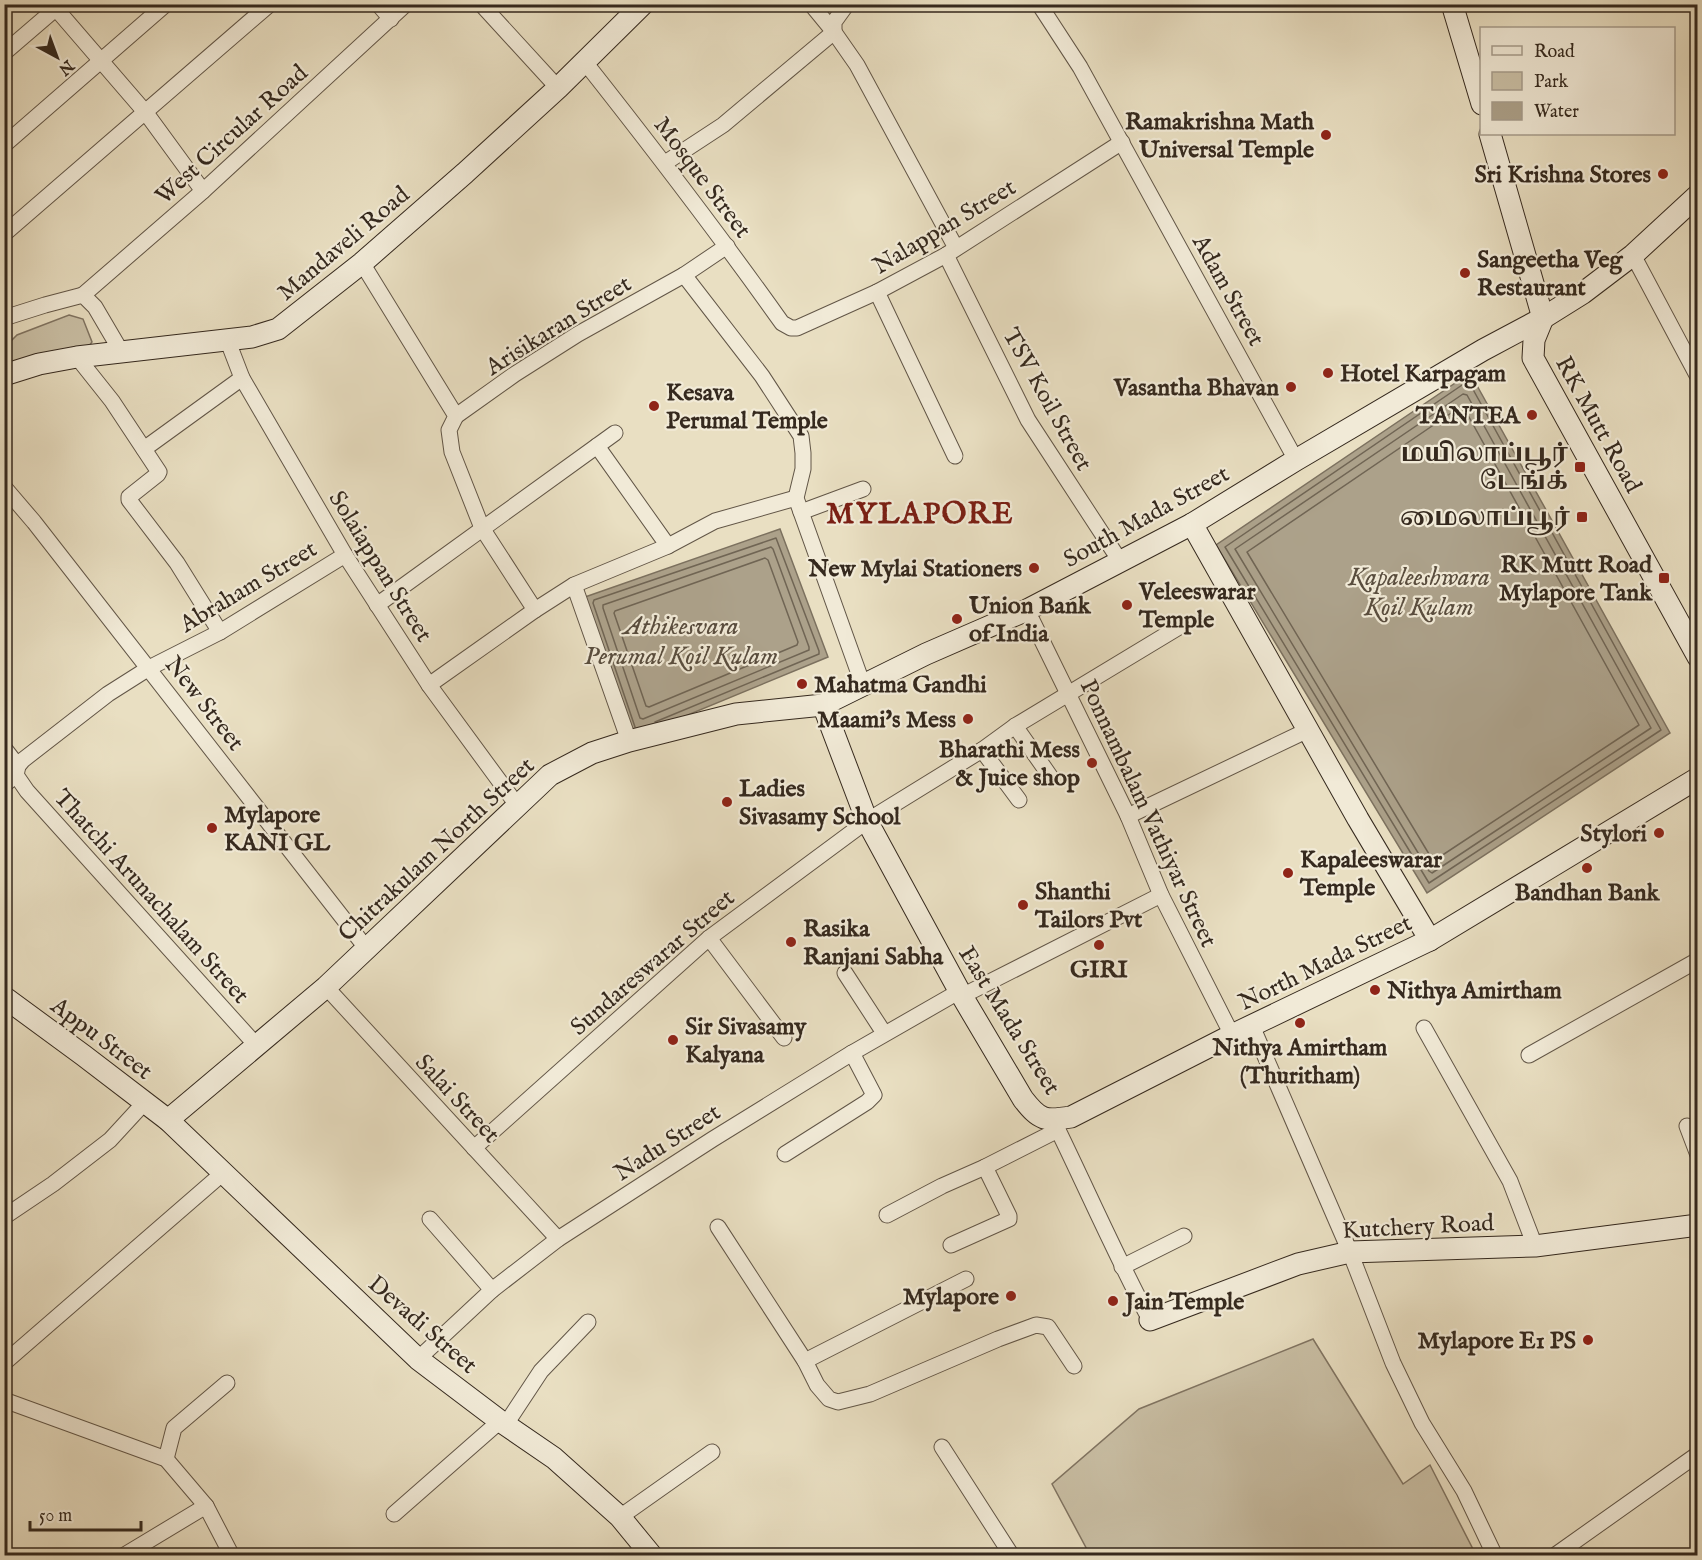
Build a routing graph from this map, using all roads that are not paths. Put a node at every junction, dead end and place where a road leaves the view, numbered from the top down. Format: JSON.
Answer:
{"nodes":[{"id":1,"x":166,"y":4,"type":"edge"},
{"id":2,"x":270,"y":4,"type":"edge"},
{"id":3,"x":378,"y":4,"type":"edge"},
{"id":4,"x":406,"y":4,"type":"edge"},
{"id":5,"x":481,"y":4,"type":"edge"},
{"id":6,"x":643,"y":4,"type":"edge"},
{"id":7,"x":811,"y":4,"type":"edge"},
{"id":8,"x":847,"y":4,"type":"edge"},
{"id":9,"x":1039,"y":4,"type":"edge"},
{"id":10,"x":1452,"y":4,"type":"edge"},
{"id":11,"x":57,"y":6,"type":"edge"},
{"id":12,"x":391,"y":19,"type":"junction"},
{"id":13,"x":834,"y":32,"type":"junction"},
{"id":14,"x":4,"y":53,"type":"edge"},
{"id":15,"x":101,"y":61,"type":"junction"},
{"id":16,"x":584,"y":61,"type":"junction"},
{"id":17,"x":558,"y":88,"type":"junction"},
{"id":18,"x":1480,"y":97,"type":"edge"},
{"id":19,"x":146,"y":113,"type":"junction"},
{"id":20,"x":1490,"y":135,"type":"edge"},
{"id":21,"x":1122,"y":142,"type":"junction"},
{"id":22,"x":4,"y":145,"type":"edge"},
{"id":23,"x":665,"y":163,"type":"junction"},
{"id":24,"x":203,"y":191,"type":"junction"},
{"id":25,"x":1698,"y":195,"type":"edge"},
{"id":26,"x":4,"y":234,"type":"edge"},
{"id":27,"x":727,"y":246,"type":"junction"},
{"id":28,"x":951,"y":251,"type":"junction"},
{"id":29,"x":1632,"y":255,"type":"junction"},
{"id":30,"x":362,"y":263,"type":"junction"},
{"id":31,"x":684,"y":275,"type":"junction"},
{"id":32,"x":877,"y":292,"type":"junction"},
{"id":33,"x":83,"y":295,"type":"junction"},
{"id":34,"x":4,"y":318,"type":"edge"},
{"id":35,"x":1543,"y":318,"type":"junction"},
{"id":36,"x":782,"y":323,"type":"joint"},
{"id":37,"x":227,"y":339,"type":"junction"},
{"id":38,"x":122,"y":353,"type":"junction"},
{"id":39,"x":76,"y":357,"type":"junction"},
{"id":40,"x":4,"y":375,"type":"edge"},
{"id":41,"x":1698,"y":377,"type":"edge"},
{"id":42,"x":242,"y":378,"type":"junction"},
{"id":43,"x":456,"y":416,"type":"junction"},
{"id":44,"x":615,"y":433,"type":"dead end"},
{"id":45,"x":597,"y":446,"type":"junction"},
{"id":46,"x":144,"y":449,"type":"junction"},
{"id":47,"x":955,"y":456,"type":"dead end"},
{"id":48,"x":1296,"y":460,"type":"junction"},
{"id":49,"x":4,"y":487,"type":"edge"},
{"id":50,"x":863,"y":489,"type":"dead end"},
{"id":51,"x":798,"y":505,"type":"junction"},
{"id":52,"x":1192,"y":524,"type":"junction"},
{"id":53,"x":482,"y":528,"type":"junction"},
{"id":54,"x":668,"y":546,"type":"junction"},
{"id":55,"x":345,"y":555,"type":"junction"},
{"id":56,"x":1120,"y":561,"type":"junction"},
{"id":57,"x":574,"y":585,"type":"junction"},
{"id":58,"x":377,"y":605,"type":"junction"},
{"id":59,"x":535,"y":610,"type":"junction"},
{"id":60,"x":1027,"y":610,"type":"junction"},
{"id":61,"x":1179,"y":627,"type":"dead end"},
{"id":62,"x":220,"y":632,"type":"junction"},
{"id":63,"x":1698,"y":657,"type":"edge"},
{"id":64,"x":149,"y":668,"type":"junction"},
{"id":65,"x":863,"y":684,"type":"junction"},
{"id":66,"x":429,"y":685,"type":"junction"},
{"id":67,"x":1068,"y":695,"type":"junction"},
{"id":68,"x":823,"y":705,"type":"junction"},
{"id":69,"x":1015,"y":726,"type":"junction"},
{"id":70,"x":1308,"y":730,"type":"junction"},
{"id":71,"x":629,"y":741,"type":"junction"},
{"id":72,"x":4,"y":748,"type":"edge"},
{"id":73,"x":982,"y":750,"type":"junction"},
{"id":74,"x":13,"y":776,"type":"edge"},
{"id":75,"x":1050,"y":776,"type":"dead end"},
{"id":76,"x":1698,"y":778,"type":"edge"},
{"id":77,"x":1019,"y":800,"type":"dead end"},
{"id":78,"x":517,"y":805,"type":"junction"},
{"id":79,"x":1128,"y":816,"type":"junction"},
{"id":80,"x":867,"y":820,"type":"junction"},
{"id":81,"x":1161,"y":895,"type":"junction"},
{"id":82,"x":709,"y":938,"type":"junction"},
{"id":83,"x":1430,"y":940,"type":"junction"},
{"id":84,"x":367,"y":949,"type":"junction"},
{"id":85,"x":1698,"y":960,"type":"edge"},
{"id":86,"x":845,"y":973,"type":"dead end"},
{"id":87,"x":326,"y":987,"type":"junction"},
{"id":88,"x":961,"y":993,"type":"junction"},
{"id":89,"x":4,"y":997,"type":"edge"},
{"id":90,"x":1252,"y":1026,"type":"junction"},
{"id":91,"x":1424,"y":1028,"type":"dead end"},
{"id":92,"x":884,"y":1033,"type":"junction"},
{"id":93,"x":1232,"y":1035,"type":"junction"},
{"id":94,"x":784,"y":1038,"type":"dead end"},
{"id":95,"x":255,"y":1045,"type":"junction"},
{"id":96,"x":852,"y":1053,"type":"junction"},
{"id":97,"x":1528,"y":1055,"type":"dead end"},
{"id":98,"x":145,"y":1102,"type":"junction"},
{"id":99,"x":168,"y":1120,"type":"junction"},
{"id":100,"x":1058,"y":1125,"type":"junction"},
{"id":101,"x":1687,"y":1126,"type":"dead end"},
{"id":102,"x":474,"y":1148,"type":"junction"},
{"id":103,"x":784,"y":1154,"type":"dead end"},
{"id":104,"x":1698,"y":1155,"type":"edge"},
{"id":105,"x":985,"y":1167,"type":"junction"},
{"id":106,"x":224,"y":1173,"type":"junction"},
{"id":107,"x":887,"y":1215,"type":"dead end"},
{"id":108,"x":4,"y":1217,"type":"edge"},
{"id":109,"x":430,"y":1219,"type":"dead end"},
{"id":110,"x":1698,"y":1225,"type":"edge"},
{"id":111,"x":718,"y":1227,"type":"dead end"},
{"id":112,"x":1184,"y":1236,"type":"dead end"},
{"id":113,"x":558,"y":1239,"type":"junction"},
{"id":114,"x":951,"y":1245,"type":"dead end"},
{"id":115,"x":1535,"y":1246,"type":"junction"},
{"id":116,"x":1350,"y":1252,"type":"junction"},
{"id":117,"x":1122,"y":1267,"type":"junction"},
{"id":118,"x":966,"y":1279,"type":"dead end"},
{"id":119,"x":492,"y":1290,"type":"junction"},
{"id":120,"x":1150,"y":1320,"type":"joint"},
{"id":121,"x":588,"y":1322,"type":"dead end"},
{"id":122,"x":417,"y":1359,"type":"junction"},
{"id":123,"x":806,"y":1361,"type":"junction"},
{"id":124,"x":4,"y":1363,"type":"edge"},
{"id":125,"x":1074,"y":1366,"type":"dead end"},
{"id":126,"x":227,"y":1383,"type":"dead end"},
{"id":127,"x":4,"y":1400,"type":"edge"},
{"id":128,"x":503,"y":1422,"type":"junction"},
{"id":129,"x":942,"y":1447,"type":"dead end"},
{"id":130,"x":712,"y":1452,"type":"dead end"},
{"id":131,"x":1698,"y":1454,"type":"edge"},
{"id":132,"x":166,"y":1459,"type":"junction"},
{"id":133,"x":206,"y":1506,"type":"junction"},
{"id":134,"x":394,"y":1514,"type":"dead end"},
{"id":135,"x":620,"y":1516,"type":"junction"},
{"id":136,"x":123,"y":1556,"type":"edge"},
{"id":137,"x":232,"y":1556,"type":"edge"},
{"id":138,"x":651,"y":1556,"type":"edge"},
{"id":139,"x":1012,"y":1556,"type":"edge"},
{"id":140,"x":1496,"y":1556,"type":"edge"},
{"id":141,"x":1554,"y":1556,"type":"edge"}],
"edges":[{"from":1,"to":15,"type":"street"},
{"from":2,"to":19,"type":"street"},
{"from":3,"to":12,"type":"street"},
{"from":4,"to":12,"type":"street","name":"West Circular Road"},
{"from":5,"to":17,"type":"street"},
{"from":6,"to":16,"type":"street","name":"Mandaveli Road"},
{"from":7,"to":13,"type":"street","name":"TSV Koil Street"},
{"from":8,"to":13,"type":"street"},
{"from":9,"to":21,"type":"street","name":"Adam Street"},
{"from":10,"to":18,"type":"street"},
{"from":11,"to":14,"type":"street"},
{"from":11,"to":15,"type":"street"},
{"from":12,"to":24,"type":"street","name":"West Circular Road"},
{"from":13,"to":23,"type":"street"},
{"from":13,"to":28,"type":"street","name":"TSV Koil Street"},
{"from":15,"to":19,"type":"street"},
{"from":15,"to":22,"type":"street"},
{"from":16,"to":17,"type":"street","name":"Mandaveli Road"},
{"from":16,"to":23,"type":"street","name":"Mosque Street"},
{"from":17,"to":30,"type":"street","name":"Mandaveli Road"},
{"from":19,"to":24,"type":"street"},
{"from":19,"to":26,"type":"street"},
{"from":20,"to":35,"type":"street"},
{"from":21,"to":28,"type":"street","name":"Nalappan Street"},
{"from":21,"to":48,"type":"street","name":"Adam Street"},
{"from":23,"to":27,"type":"street","name":"Mosque Street"},
{"from":24,"to":33,"type":"street","name":"West Circular Road"},
{"from":25,"to":29,"type":"street","name":"South Mada Street"},
{"from":27,"to":31,"type":"street","name":"Arisikaran Street"},
{"from":27,"to":36,"type":"street","name":"Mosque Street"},
{"from":28,"to":32,"type":"street","name":"Nalappan Street"},
{"from":28,"to":56,"type":"street","name":"TSV Koil Street"},
{"from":29,"to":35,"type":"street","name":"South Mada Street"},
{"from":29,"to":41,"type":"street"},
{"from":30,"to":37,"type":"street","name":"Mandaveli Road"},
{"from":30,"to":43,"type":"street"},
{"from":31,"to":43,"type":"street","name":"Arisikaran Street"},
{"from":31,"to":51,"type":"street"},
{"from":32,"to":36,"type":"street","name":"Nalappan Street"},
{"from":32,"to":47,"type":"street"},
{"from":33,"to":34,"type":"street"},
{"from":33,"to":38,"type":"street"},
{"from":35,"to":48,"type":"street","name":"South Mada Street"},
{"from":35,"to":63,"type":"street","name":"RK Mutt Road"},
{"from":37,"to":38,"type":"street","name":"Mandaveli Road"},
{"from":37,"to":42,"type":"street","name":"Solaiappan Street"},
{"from":38,"to":39,"type":"street","name":"Mandaveli Road"},
{"from":39,"to":40,"type":"street","name":"Mandaveli Road"},
{"from":39,"to":46,"type":"street"},
{"from":42,"to":46,"type":"street"},
{"from":42,"to":55,"type":"street","name":"Solaiappan Street"},
{"from":43,"to":53,"type":"street"},
{"from":44,"to":45,"type":"street"},
{"from":45,"to":53,"type":"street"},
{"from":45,"to":54,"type":"street"},
{"from":46,"to":62,"type":"street"},
{"from":48,"to":52,"type":"street","name":"South Mada Street"},
{"from":49,"to":64,"type":"street","name":"New Street"},
{"from":50,"to":51,"type":"street"},
{"from":51,"to":54,"type":"street"},
{"from":51,"to":65,"type":"street"},
{"from":52,"to":56,"type":"street","name":"South Mada Street"},
{"from":52,"to":70,"type":"street"},
{"from":53,"to":58,"type":"street"},
{"from":53,"to":59,"type":"street"},
{"from":54,"to":57,"type":"street"},
{"from":55,"to":58,"type":"street","name":"Solaiappan Street"},
{"from":55,"to":62,"type":"street","name":"Abraham Street"},
{"from":56,"to":60,"type":"street","name":"South Mada Street"},
{"from":57,"to":59,"type":"street"},
{"from":57,"to":71,"type":"street"},
{"from":58,"to":66,"type":"street","name":"Solaiappan Street"},
{"from":59,"to":66,"type":"street"},
{"from":60,"to":65,"type":"street","name":"South Mada Street"},
{"from":60,"to":67,"type":"street","name":"Ponnambalam Vathiyar Street"},
{"from":61,"to":67,"type":"street","name":"Sundareswarar Street"},
{"from":62,"to":64,"type":"street","name":"Abraham Street"},
{"from":64,"to":74,"type":"street","name":"Abraham Street"},
{"from":64,"to":84,"type":"street","name":"New Street"},
{"from":65,"to":68,"type":"street","name":"South Mada Street"},
{"from":66,"to":78,"type":"street","name":"Solaiappan Street"},
{"from":67,"to":69,"type":"street","name":"Sundareswarar Street"},
{"from":67,"to":79,"type":"street","name":"Ponnambalam Vathiyar Street"},
{"from":68,"to":71,"type":"street","name":"Chitrakulam North Street"},
{"from":68,"to":80,"type":"street","name":"East Mada Street"},
{"from":69,"to":73,"type":"street","name":"Sundareswarar Street"},
{"from":69,"to":75,"type":"street"},
{"from":70,"to":79,"type":"street"},
{"from":70,"to":83,"type":"street"},
{"from":71,"to":78,"type":"street","name":"Chitrakulam North Street"},
{"from":72,"to":74,"type":"street","name":"Thatchi Arunachalam Street"},
{"from":73,"to":77,"type":"street"},
{"from":73,"to":80,"type":"street","name":"Sundareswarar Street"},
{"from":74,"to":95,"type":"street","name":"Thatchi Arunachalam Street"},
{"from":76,"to":83,"type":"street","name":"North Mada Street"},
{"from":78,"to":84,"type":"street","name":"Chitrakulam North Street"},
{"from":79,"to":81,"type":"street","name":"Ponnambalam Vathiyar Street"},
{"from":80,"to":82,"type":"street","name":"Sundareswarar Street"},
{"from":80,"to":88,"type":"street","name":"East Mada Street"},
{"from":81,"to":88,"type":"street","name":"Nadu Street"},
{"from":81,"to":93,"type":"street","name":"Ponnambalam Vathiyar Street"},
{"from":82,"to":94,"type":"street"},
{"from":82,"to":102,"type":"street","name":"Sundareswarar Street"},
{"from":83,"to":90,"type":"street","name":"North Mada Street"},
{"from":84,"to":87,"type":"street","name":"Chitrakulam North Street"},
{"from":85,"to":97,"type":"street"},
{"from":86,"to":92,"type":"street"},
{"from":87,"to":95,"type":"street","name":"Chitrakulam North Street"},
{"from":87,"to":102,"type":"street","name":"Salai Street"},
{"from":88,"to":92,"type":"street","name":"Nadu Street"},
{"from":88,"to":100,"type":"street","name":"East Mada Street"},
{"from":89,"to":98,"type":"street","name":"Appu Street"},
{"from":90,"to":93,"type":"street","name":"North Mada Street"},
{"from":90,"to":116,"type":"street"},
{"from":91,"to":115,"type":"street"},
{"from":92,"to":96,"type":"street","name":"Nadu Street"},
{"from":93,"to":100,"type":"street","name":"North Mada Street"},
{"from":95,"to":99,"type":"street","name":"Chitrakulam North Street"},
{"from":96,"to":103,"type":"street"},
{"from":96,"to":113,"type":"street","name":"Nadu Street"},
{"from":98,"to":99,"type":"street","name":"Appu Street"},
{"from":98,"to":108,"type":"street"},
{"from":99,"to":106,"type":"street","name":"Devadi Street"},
{"from":100,"to":105,"type":"street"},
{"from":100,"to":117,"type":"street"},
{"from":101,"to":104,"type":"street"},
{"from":102,"to":113,"type":"street","name":"Salai Street"},
{"from":105,"to":107,"type":"street"},
{"from":105,"to":114,"type":"street"},
{"from":106,"to":122,"type":"street","name":"Devadi Street"},
{"from":106,"to":124,"type":"street"},
{"from":109,"to":119,"type":"street"},
{"from":110,"to":115,"type":"street","name":"Kutchery Road"},
{"from":111,"to":123,"type":"street"},
{"from":112,"to":117,"type":"street"},
{"from":113,"to":119,"type":"street","name":"Nadu Street"},
{"from":115,"to":116,"type":"street","name":"Kutchery Road"},
{"from":116,"to":120,"type":"street","name":"Kutchery Road"},
{"from":116,"to":140,"type":"street"},
{"from":117,"to":120,"type":"street"},
{"from":118,"to":123,"type":"street"},
{"from":119,"to":122,"type":"street","name":"Nadu Street"},
{"from":121,"to":128,"type":"street"},
{"from":122,"to":128,"type":"street","name":"Devadi Street"},
{"from":123,"to":125,"type":"street"},
{"from":126,"to":132,"type":"street"},
{"from":127,"to":132,"type":"street"},
{"from":128,"to":134,"type":"street"},
{"from":128,"to":135,"type":"street","name":"Devadi Street"},
{"from":129,"to":139,"type":"street"},
{"from":130,"to":135,"type":"street"},
{"from":131,"to":141,"type":"street"},
{"from":132,"to":133,"type":"street"},
{"from":133,"to":136,"type":"street"},
{"from":133,"to":137,"type":"street"},
{"from":135,"to":138,"type":"street","name":"Devadi Street"}]}
